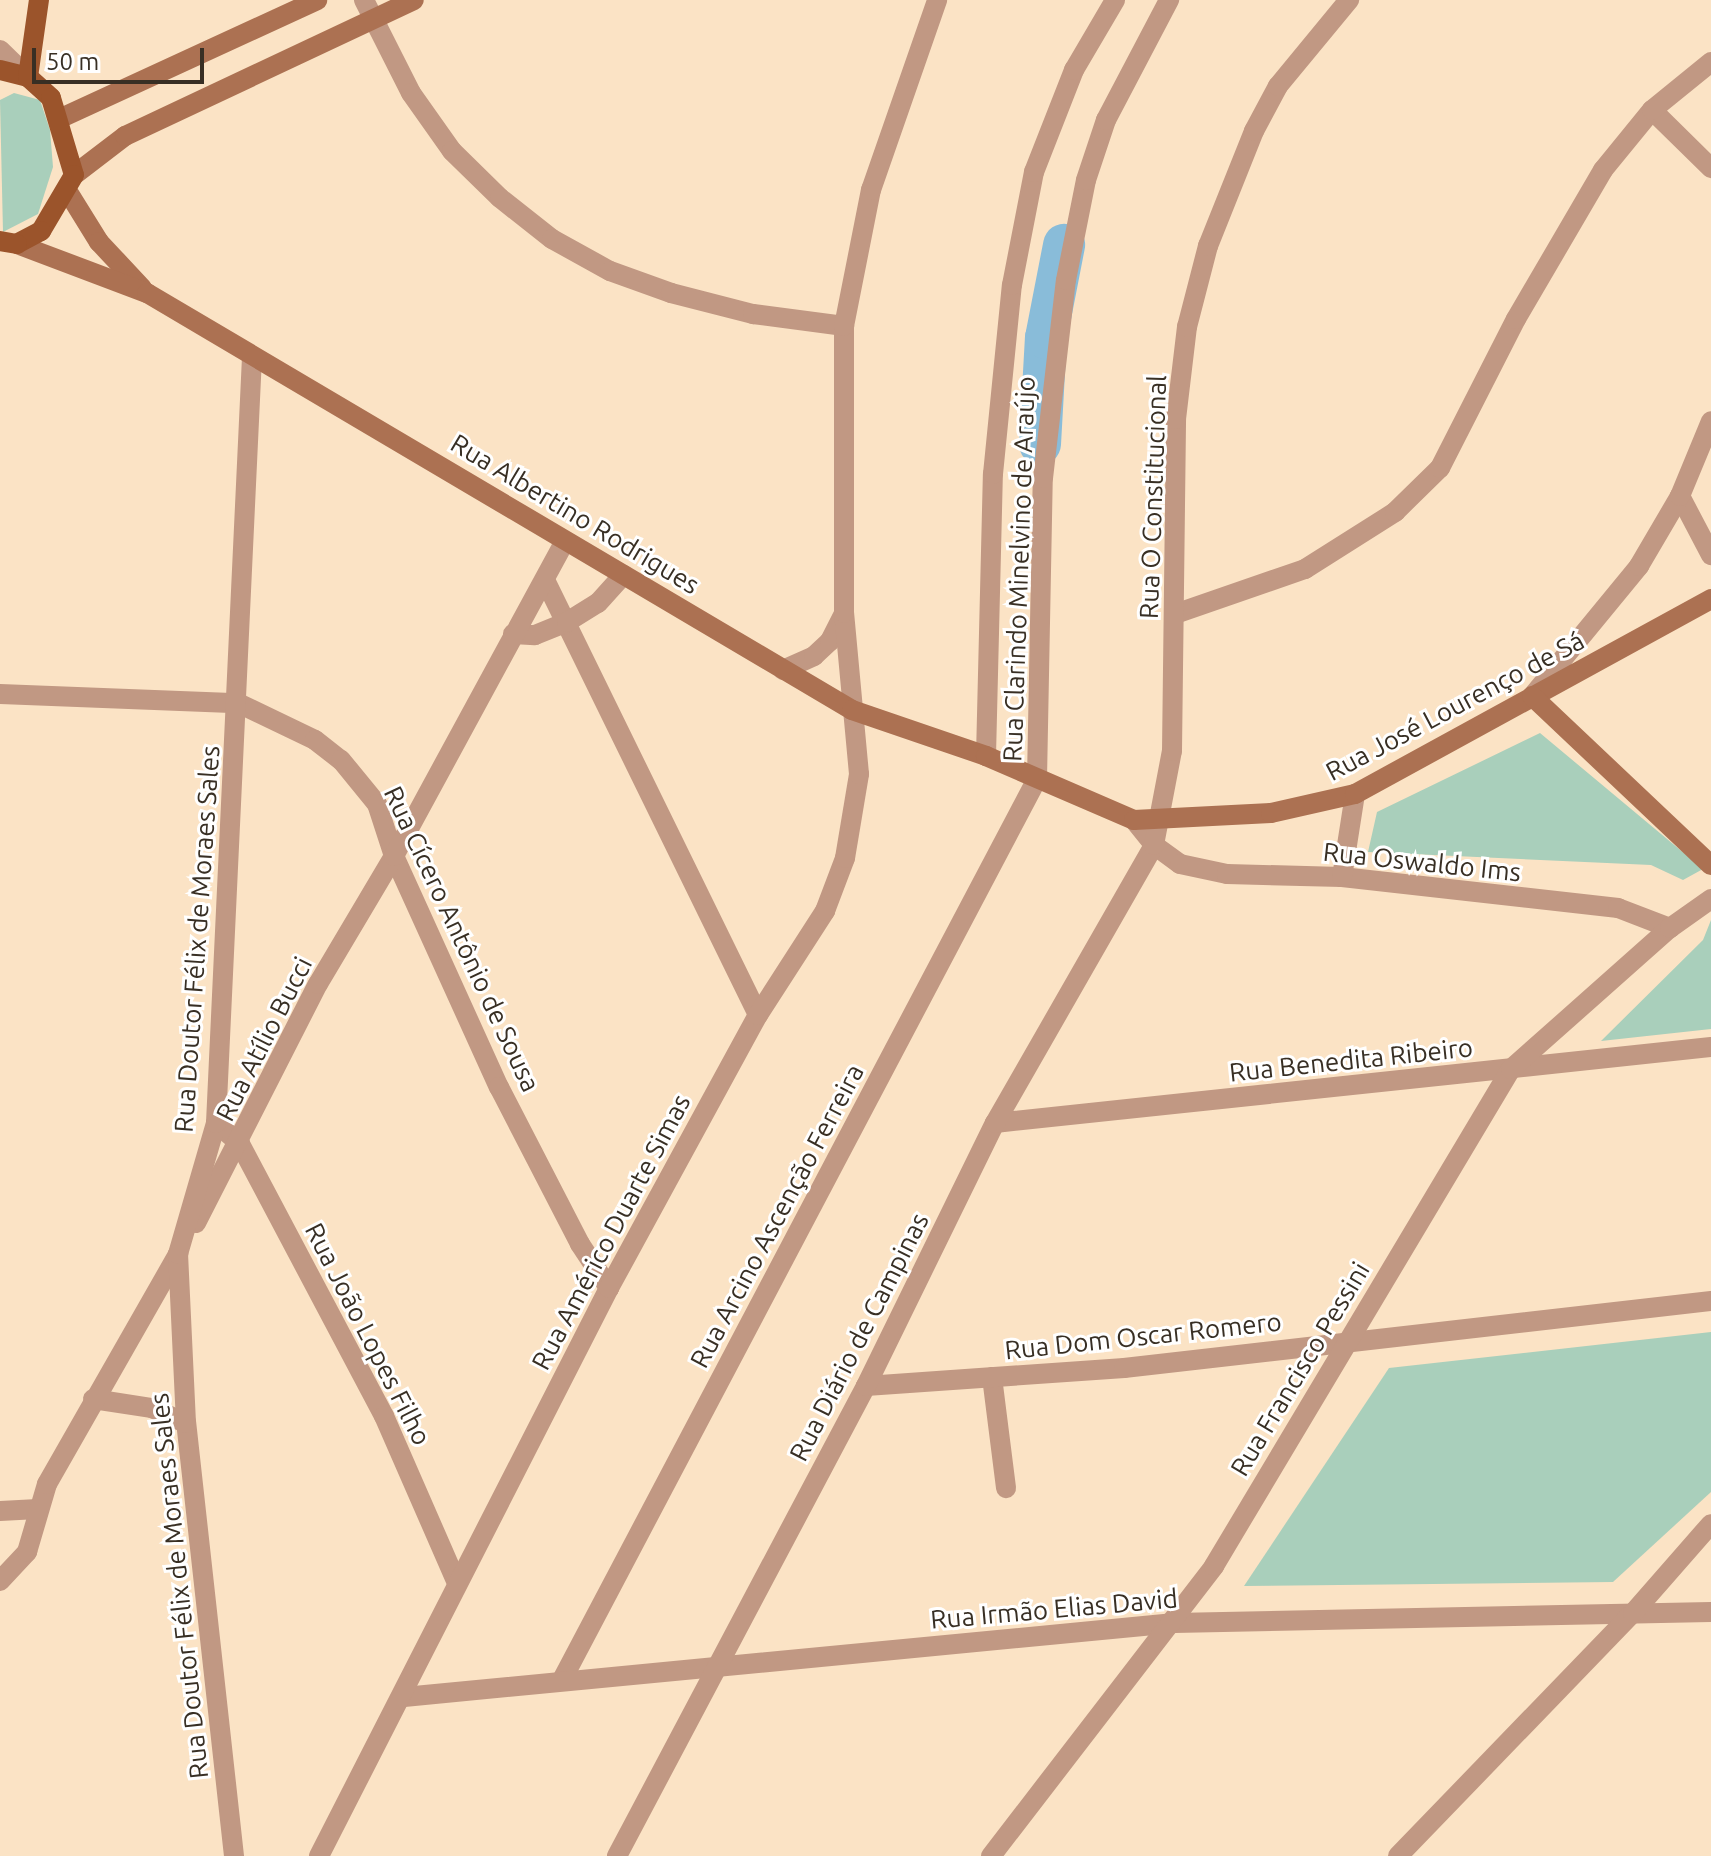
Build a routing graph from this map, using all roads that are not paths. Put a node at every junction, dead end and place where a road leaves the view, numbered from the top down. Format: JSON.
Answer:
{"nodes":[{"id":1,"x":39,"y":0,"type":"edge"},
{"id":2,"x":317,"y":0,"type":"edge"},
{"id":3,"x":414,"y":0,"type":"edge"},
{"id":4,"x":937,"y":0,"type":"edge"},
{"id":5,"x":1115,"y":0,"type":"edge"},
{"id":6,"x":1169,"y":0,"type":"edge"},
{"id":7,"x":1349,"y":0,"type":"edge"},
{"id":8,"x":368,"y":10,"type":"edge"},
{"id":9,"x":0,"y":50,"type":"edge"},
{"id":10,"x":1711,"y":62,"type":"edge"},
{"id":11,"x":0,"y":70,"type":"edge"},
{"id":12,"x":28,"y":77,"type":"junction"},
{"id":13,"x":1652,"y":110,"type":"junction"},
{"id":14,"x":61,"y":118,"type":"junction"},
{"id":15,"x":1711,"y":168,"type":"edge"},
{"id":16,"x":71,"y":183,"type":"junction"},
{"id":17,"x":9,"y":243,"type":"edge"},
{"id":18,"x":147,"y":293,"type":"junction"},
{"id":19,"x":844,"y":326,"type":"junction"},
{"id":20,"x":252,"y":356,"type":"junction"},
{"id":21,"x":1711,"y":421,"type":"edge"},
{"id":22,"x":1680,"y":496,"type":"junction"},
{"id":23,"x":565,"y":541,"type":"junction"},
{"id":24,"x":1711,"y":555,"type":"edge"},
{"id":25,"x":623,"y":575,"type":"junction"},
{"id":26,"x":545,"y":580,"type":"junction"},
{"id":27,"x":1711,"y":599,"type":"edge"},
{"id":28,"x":844,"y":613,"type":"junction"},
{"id":29,"x":1175,"y":614,"type":"junction"},
{"id":30,"x":567,"y":622,"type":"junction"},
{"id":31,"x":513,"y":634,"type":"junction"},
{"id":32,"x":783,"y":670,"type":"junction"},
{"id":33,"x":0,"y":694,"type":"edge"},
{"id":34,"x":1532,"y":696,"type":"junction"},
{"id":35,"x":238,"y":703,"type":"junction"},
{"id":36,"x":852,"y":710,"type":"junction"},
{"id":37,"x":986,"y":756,"type":"junction"},
{"id":38,"x":1037,"y":779,"type":"junction"},
{"id":39,"x":1355,"y":794,"type":"junction"},
{"id":40,"x":1134,"y":820,"type":"junction"},
{"id":41,"x":1162,"y":820,"type":"junction"},
{"id":42,"x":1154,"y":845,"type":"junction"},
{"id":43,"x":394,"y":856,"type":"junction"},
{"id":44,"x":1711,"y":865,"type":"edge"},
{"id":45,"x":1342,"y":877,"type":"junction"},
{"id":46,"x":1711,"y":899,"type":"edge"},
{"id":47,"x":1670,"y":928,"type":"junction"},
{"id":48,"x":758,"y":1015,"type":"junction"},
{"id":49,"x":1711,"y":1047,"type":"edge"},
{"id":50,"x":1511,"y":1069,"type":"junction"},
{"id":51,"x":216,"y":1123,"type":"junction"},
{"id":52,"x":995,"y":1123,"type":"junction"},
{"id":53,"x":240,"y":1144,"type":"junction"},
{"id":54,"x":178,"y":1254,"type":"junction"},
{"id":55,"x":609,"y":1288,"type":"junction"},
{"id":56,"x":1711,"y":1301,"type":"edge"},
{"id":57,"x":1345,"y":1341,"type":"junction"},
{"id":58,"x":992,"y":1377,"type":"junction"},
{"id":59,"x":866,"y":1386,"type":"junction"},
{"id":60,"x":93,"y":1399,"type":"junction"},
{"id":61,"x":186,"y":1423,"type":"junction"},
{"id":62,"x":1006,"y":1488,"type":"dead end"},
{"id":63,"x":38,"y":1509,"type":"junction"},
{"id":64,"x":0,"y":1511,"type":"edge"},
{"id":65,"x":1711,"y":1524,"type":"edge"},
{"id":66,"x":0,"y":1581,"type":"edge"},
{"id":67,"x":456,"y":1581,"type":"junction"},
{"id":68,"x":1711,"y":1612,"type":"edge"},
{"id":69,"x":1633,"y":1613,"type":"junction"},
{"id":70,"x":1174,"y":1623,"type":"junction"},
{"id":71,"x":714,"y":1665,"type":"junction"},
{"id":72,"x":563,"y":1678,"type":"junction"},
{"id":73,"x":404,"y":1697,"type":"junction"},
{"id":74,"x":319,"y":1855,"type":"edge"},
{"id":75,"x":234,"y":1856,"type":"edge"},
{"id":76,"x":617,"y":1856,"type":"edge"},
{"id":77,"x":991,"y":1856,"type":"edge"},
{"id":78,"x":1398,"y":1856,"type":"edge"}],
"edges":[{"from":1,"to":12,"type":"main road"},
{"from":2,"to":14,"type":"street"},
{"from":3,"to":8,"type":"street"},
{"from":4,"to":19,"type":"street","name":"Rua Américo Duarte Simas"},
{"from":5,"to":37,"type":"street"},
{"from":6,"to":38,"type":"street","name":"Rua Clarindo Minelvino de Araújo"},
{"from":7,"to":29,"type":"street","name":"Rua O Constitucional"},
{"from":8,"to":16,"type":"street"},
{"from":8,"to":19,"type":"street"},
{"from":9,"to":12,"type":"street"},
{"from":10,"to":13,"type":"street"},
{"from":11,"to":12,"type":"main road"},
{"from":12,"to":14,"type":"main road"},
{"from":13,"to":15,"type":"street"},
{"from":13,"to":29,"type":"street"},
{"from":14,"to":16,"type":"main road"},
{"from":16,"to":17,"type":"main road"},
{"from":16,"to":18,"type":"street","name":"Rua Albertino Rodrigues"},
{"from":17,"to":18,"type":"street","name":"Rua Albertino Rodrigues"},
{"from":18,"to":20,"type":"street","name":"Rua Albertino Rodrigues"},
{"from":19,"to":28,"type":"street","name":"Rua Américo Duarte Simas"},
{"from":20,"to":23,"type":"street","name":"Rua Albertino Rodrigues"},
{"from":20,"to":35,"type":"street","name":"Rua Doutor Félix de Moraes Sales"},
{"from":21,"to":22,"type":"street"},
{"from":22,"to":24,"type":"street"},
{"from":22,"to":34,"type":"street"},
{"from":23,"to":25,"type":"street","name":"Rua Albertino Rodrigues"},
{"from":23,"to":26,"type":"street","name":"Rua Atílio Bucci"},
{"from":25,"to":30,"type":"street"},
{"from":25,"to":32,"type":"street","name":"Rua Albertino Rodrigues"},
{"from":26,"to":30,"type":"street"},
{"from":26,"to":31,"type":"street","name":"Rua Atílio Bucci"},
{"from":27,"to":34,"type":"street","name":"Rua José Lourenço de Sá"},
{"from":28,"to":32,"type":"street"},
{"from":28,"to":36,"type":"street","name":"Rua Américo Duarte Simas"},
{"from":29,"to":41,"type":"street","name":"Rua O Constitucional"},
{"from":30,"to":31,"type":"street"},
{"from":30,"to":48,"type":"street"},
{"from":31,"to":43,"type":"street","name":"Rua Atílio Bucci"},
{"from":32,"to":36,"type":"street","name":"Rua Albertino Rodrigues"},
{"from":33,"to":35,"type":"street","name":"Rua Cícero Antônio de Sousa"},
{"from":34,"to":39,"type":"street","name":"Rua José Lourenço de Sá"},
{"from":34,"to":44,"type":"street"},
{"from":35,"to":43,"type":"street","name":"Rua Cícero Antônio de Sousa"},
{"from":35,"to":51,"type":"street","name":"Rua Doutor Félix de Moraes Sales"},
{"from":36,"to":37,"type":"street","name":"Rua Albertino Rodrigues"},
{"from":36,"to":48,"type":"street","name":"Rua Américo Duarte Simas"},
{"from":37,"to":38,"type":"street","name":"Rua Oswaldo Ims"},
{"from":38,"to":40,"type":"street","name":"Rua Oswaldo Ims"},
{"from":38,"to":72,"type":"street","name":"Rua Arcino Ascenção Ferreira"},
{"from":39,"to":41,"type":"street","name":"Rua José Lourenço de Sá"},
{"from":39,"to":45,"type":"street"},
{"from":40,"to":41,"type":"street","name":"Rua Oswaldo Ims"},
{"from":40,"to":42,"type":"street","name":"Rua Oswaldo Ims"},
{"from":41,"to":42,"type":"street","name":"Rua O Constitucional"},
{"from":42,"to":45,"type":"street","name":"Rua Oswaldo Ims"},
{"from":42,"to":52,"type":"street","name":"Rua Diário de Campinas"},
{"from":43,"to":53,"type":"street","name":"Rua Atílio Bucci"},
{"from":43,"to":55,"type":"street","name":"Rua Cícero Antônio de Sousa"},
{"from":45,"to":47,"type":"street","name":"Rua Oswaldo Ims"},
{"from":46,"to":47,"type":"street"},
{"from":47,"to":50,"type":"street","name":"Rua Francisco Pessini"},
{"from":48,"to":55,"type":"street","name":"Rua Américo Duarte Simas"},
{"from":49,"to":50,"type":"street","name":"Rua Benedita Ribeiro"},
{"from":50,"to":52,"type":"street","name":"Rua Benedita Ribeiro"},
{"from":50,"to":57,"type":"street","name":"Rua Francisco Pessini"},
{"from":51,"to":53,"type":"street","name":"Rua João Lopes Filho"},
{"from":51,"to":54,"type":"street","name":"Rua Doutor Félix de Moraes Sales"},
{"from":52,"to":59,"type":"street","name":"Rua Diário de Campinas"},
{"from":53,"to":54,"type":"street","name":"Rua Atílio Bucci"},
{"from":53,"to":67,"type":"street","name":"Rua João Lopes Filho"},
{"from":54,"to":60,"type":"street","name":"Rua Atílio Bucci"},
{"from":54,"to":61,"type":"street","name":"Rua Doutor Félix de Moraes Sales"},
{"from":55,"to":67,"type":"street","name":"Rua Américo Duarte Simas"},
{"from":56,"to":57,"type":"street","name":"Rua Dom Oscar Romero"},
{"from":57,"to":58,"type":"street","name":"Rua Dom Oscar Romero"},
{"from":57,"to":70,"type":"street","name":"Rua Francisco Pessini"},
{"from":58,"to":59,"type":"street","name":"Rua Dom Oscar Romero"},
{"from":58,"to":62,"type":"street"},
{"from":59,"to":71,"type":"street","name":"Rua Diário de Campinas"},
{"from":60,"to":61,"type":"street"},
{"from":60,"to":63,"type":"street","name":"Rua Atílio Bucci"},
{"from":61,"to":75,"type":"street","name":"Rua Doutor Félix de Moraes Sales"},
{"from":63,"to":64,"type":"street"},
{"from":63,"to":66,"type":"street","name":"Rua Atílio Bucci"},
{"from":65,"to":69,"type":"street"},
{"from":67,"to":73,"type":"street","name":"Rua Américo Duarte Simas"},
{"from":68,"to":69,"type":"street","name":"Rua Irmão Elias David"},
{"from":69,"to":70,"type":"street","name":"Rua Irmão Elias David"},
{"from":69,"to":78,"type":"street"},
{"from":70,"to":71,"type":"street","name":"Rua Irmão Elias David"},
{"from":70,"to":77,"type":"street","name":"Rua Francisco Pessini"},
{"from":71,"to":72,"type":"street","name":"Rua Irmão Elias David"},
{"from":71,"to":76,"type":"street","name":"Rua Diário de Campinas"},
{"from":72,"to":73,"type":"street","name":"Rua Irmão Elias David"},
{"from":73,"to":74,"type":"street","name":"Rua Américo Duarte Simas"}]}
